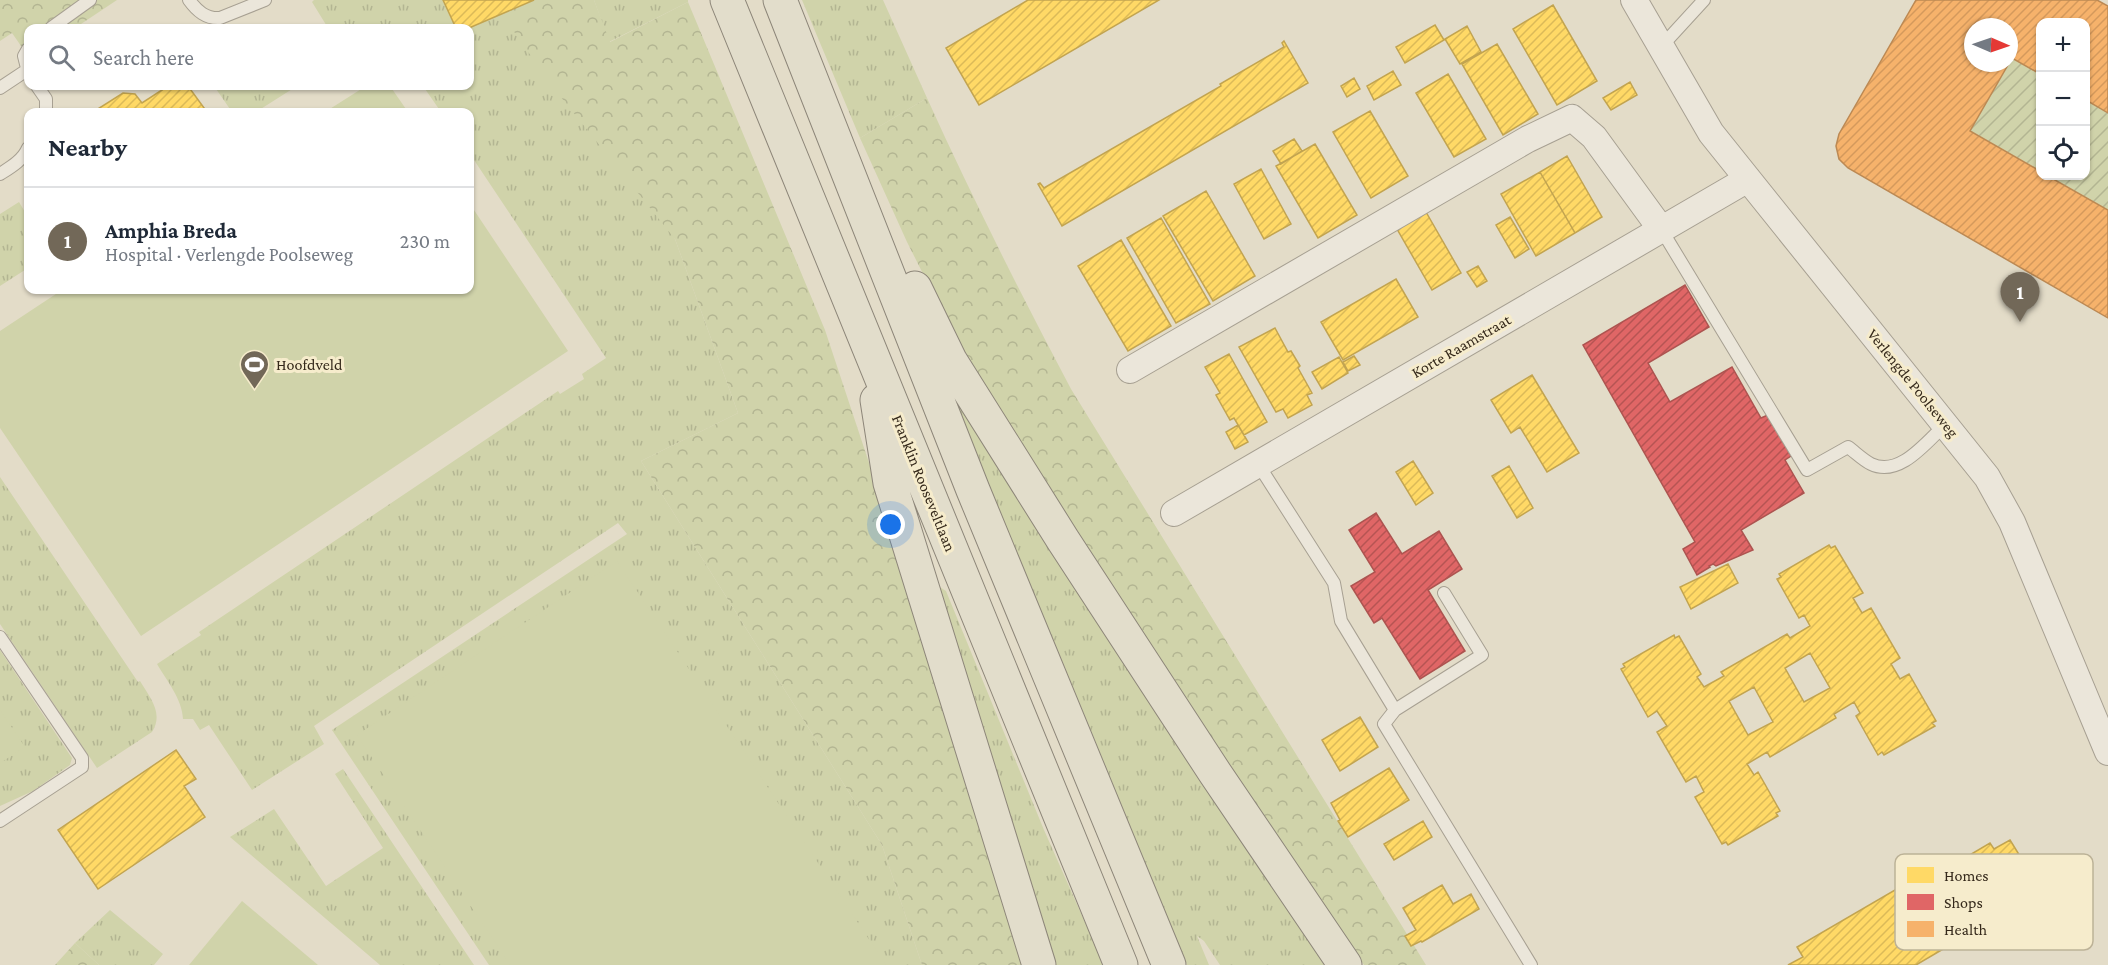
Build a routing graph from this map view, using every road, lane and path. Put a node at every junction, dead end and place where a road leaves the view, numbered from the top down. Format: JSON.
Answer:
{"nodes":[{"id":1,"x":90,"y":0,"type":"edge"},
{"id":2,"x":189,"y":0,"type":"edge"},
{"id":3,"x":265,"y":0,"type":"edge"},
{"id":4,"x":727,"y":0,"type":"edge"},
{"id":5,"x":780,"y":0,"type":"edge"},
{"id":6,"x":1634,"y":0,"type":"edge"},
{"id":7,"x":1704,"y":0,"type":"edge"},
{"id":8,"x":57,"y":24,"type":"edge"},
{"id":9,"x":1660,"y":48,"type":"junction"},
{"id":10,"x":24,"y":73,"type":"edge"},
{"id":11,"x":0,"y":88,"type":"edge"},
{"id":12,"x":40,"y":90,"type":"edge"},
{"id":13,"x":819,"y":96,"type":"junction"},
{"id":14,"x":46,"y":108,"type":"edge"},
{"id":15,"x":24,"y":155,"type":"edge"},
{"id":16,"x":0,"y":174,"type":"edge"},
{"id":17,"x":1748,"y":179,"type":"junction"},
{"id":18,"x":1661,"y":229,"type":"junction"},
{"id":19,"x":868,"y":345,"type":"junction"},
{"id":20,"x":1130,"y":370,"type":"dead end"},
{"id":21,"x":1946,"y":423,"type":"junction"},
{"id":22,"x":1258,"y":464,"type":"junction"},
{"id":23,"x":1174,"y":513,"type":"dead end"},
{"id":24,"x":1444,"y":593,"type":"dead end"},
{"id":25,"x":0,"y":637,"type":"edge"},
{"id":26,"x":1395,"y":710,"type":"junction"},
{"id":27,"x":2108,"y":752,"type":"edge"},
{"id":28,"x":0,"y":821,"type":"edge"},
{"id":29,"x":1039,"y":965,"type":"edge"},
{"id":30,"x":1121,"y":965,"type":"edge"},
{"id":31,"x":1169,"y":965,"type":"edge"},
{"id":32,"x":1344,"y":965,"type":"edge"},
{"id":33,"x":1532,"y":965,"type":"edge"}],
"edges":[{"from":1,"to":8,"type":"lane"},
{"from":2,"to":3,"type":"lane"},
{"from":4,"to":19,"type":"main road","name":"Franklin Rooseveltlaan"},
{"from":5,"to":13,"type":"main road"},
{"from":6,"to":9,"type":"street","name":"Verlengde Poolseweg"},
{"from":7,"to":9,"type":"lane"},
{"from":9,"to":17,"type":"street","name":"Verlengde Poolseweg"},
{"from":10,"to":11,"type":"lane"},
{"from":12,"to":14,"type":"lane"},
{"from":13,"to":31,"type":"main road"},
{"from":13,"to":32,"type":"main road"},
{"from":15,"to":16,"type":"lane"},
{"from":17,"to":18,"type":"street","name":"Korte Raamstraat"},
{"from":17,"to":21,"type":"street","name":"Verlengde Poolseweg"},
{"from":18,"to":20,"type":"street"},
{"from":18,"to":21,"type":"lane"},
{"from":18,"to":22,"type":"street","name":"Korte Raamstraat"},
{"from":19,"to":29,"type":"main road"},
{"from":19,"to":30,"type":"main road","name":"Franklin Rooseveltlaan"},
{"from":21,"to":27,"type":"street","name":"Verlengde Poolseweg"},
{"from":22,"to":23,"type":"street","name":"Korte Raamstraat"},
{"from":22,"to":26,"type":"lane"},
{"from":24,"to":26,"type":"lane"},
{"from":25,"to":28,"type":"lane"},
{"from":26,"to":33,"type":"lane"}]}
